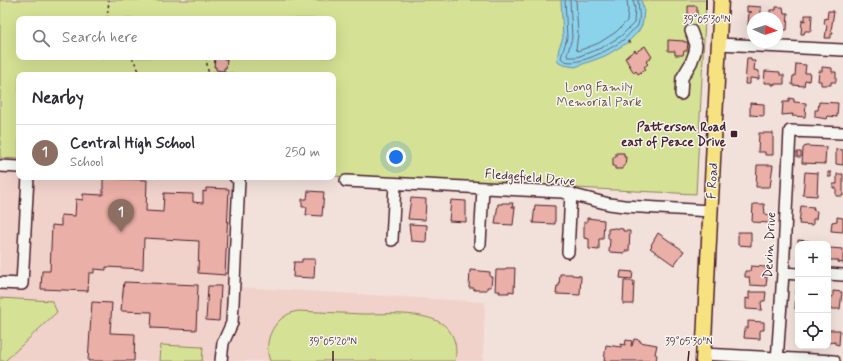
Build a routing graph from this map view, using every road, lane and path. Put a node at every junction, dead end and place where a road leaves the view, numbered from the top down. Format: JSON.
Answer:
{"nodes":[{"id":1,"x":109,"y":0,"type":"edge"},
{"id":2,"x":721,"y":0,"type":"edge"},
{"id":3,"x":107,"y":16,"type":"edge"},
{"id":4,"x":691,"y":32,"type":"dead end"},
{"id":5,"x":628,"y":41,"type":"dead end"},
{"id":6,"x":630,"y":44,"type":"dead end"},
{"id":7,"x":719,"y":44,"type":"junction"},
{"id":8,"x":843,"y":50,"type":"edge"},
{"id":9,"x":133,"y":60,"type":"edge"},
{"id":10,"x":206,"y":60,"type":"edge"},
{"id":11,"x":139,"y":72,"type":"edge"},
{"id":12,"x":213,"y":72,"type":"edge"},
{"id":13,"x":681,"y":94,"type":"dead end"},
{"id":14,"x":843,"y":133,"type":"edge"},
{"id":15,"x":0,"y":166,"type":"edge"},
{"id":16,"x":16,"y":167,"type":"edge"},
{"id":17,"x":28,"y":180,"type":"edge"},
{"id":18,"x":239,"y":180,"type":"edge"},
{"id":19,"x":346,"y":181,"type":"dead end"},
{"id":20,"x":396,"y":184,"type":"junction"},
{"id":21,"x":483,"y":188,"type":"junction"},
{"id":22,"x":571,"y":193,"type":"junction"},
{"id":23,"x":711,"y":211,"type":"junction"},
{"id":24,"x":392,"y":240,"type":"dead end"},
{"id":25,"x":480,"y":244,"type":"dead end"},
{"id":26,"x":568,"y":252,"type":"dead end"},
{"id":27,"x":783,"y":273,"type":"junction"},
{"id":28,"x":795,"y":274,"type":"edge"},
{"id":29,"x":831,"y":274,"type":"edge"},
{"id":30,"x":843,"y":275,"type":"edge"},
{"id":31,"x":0,"y":283,"type":"edge"},
{"id":32,"x":703,"y":358,"type":"edge"},
{"id":33,"x":777,"y":360,"type":"edge"},
{"id":34,"x":222,"y":361,"type":"edge"},
{"id":35,"x":834,"y":361,"type":"edge"}],
"edges":[{"from":1,"to":3,"type":"path"},
{"from":2,"to":7,"type":"main road","name":"F Road"},
{"from":4,"to":13,"type":"street"},
{"from":5,"to":6,"type":"path"},
{"from":7,"to":8,"type":"street"},
{"from":7,"to":23,"type":"main road","name":"F Road"},
{"from":9,"to":11,"type":"path"},
{"from":10,"to":12,"type":"path"},
{"from":14,"to":27,"type":"street","name":"Devin Drive"},
{"from":15,"to":16,"type":"street"},
{"from":17,"to":31,"type":"street"},
{"from":18,"to":34,"type":"street"},
{"from":19,"to":20,"type":"street","name":"Fledgefield Drive"},
{"from":20,"to":21,"type":"street","name":"Fledgefield Drive"},
{"from":20,"to":24,"type":"street"},
{"from":21,"to":22,"type":"street","name":"Fledgefield Drive"},
{"from":21,"to":25,"type":"street"},
{"from":22,"to":23,"type":"street","name":"Fledgefield Drive"},
{"from":22,"to":26,"type":"street"},
{"from":23,"to":32,"type":"main road","name":"F Road"},
{"from":27,"to":28,"type":"street"},
{"from":27,"to":33,"type":"street","name":"Devin Drive"},
{"from":29,"to":30,"type":"street"},
{"from":32,"to":33,"type":"street"},
{"from":33,"to":35,"type":"street"}]}
